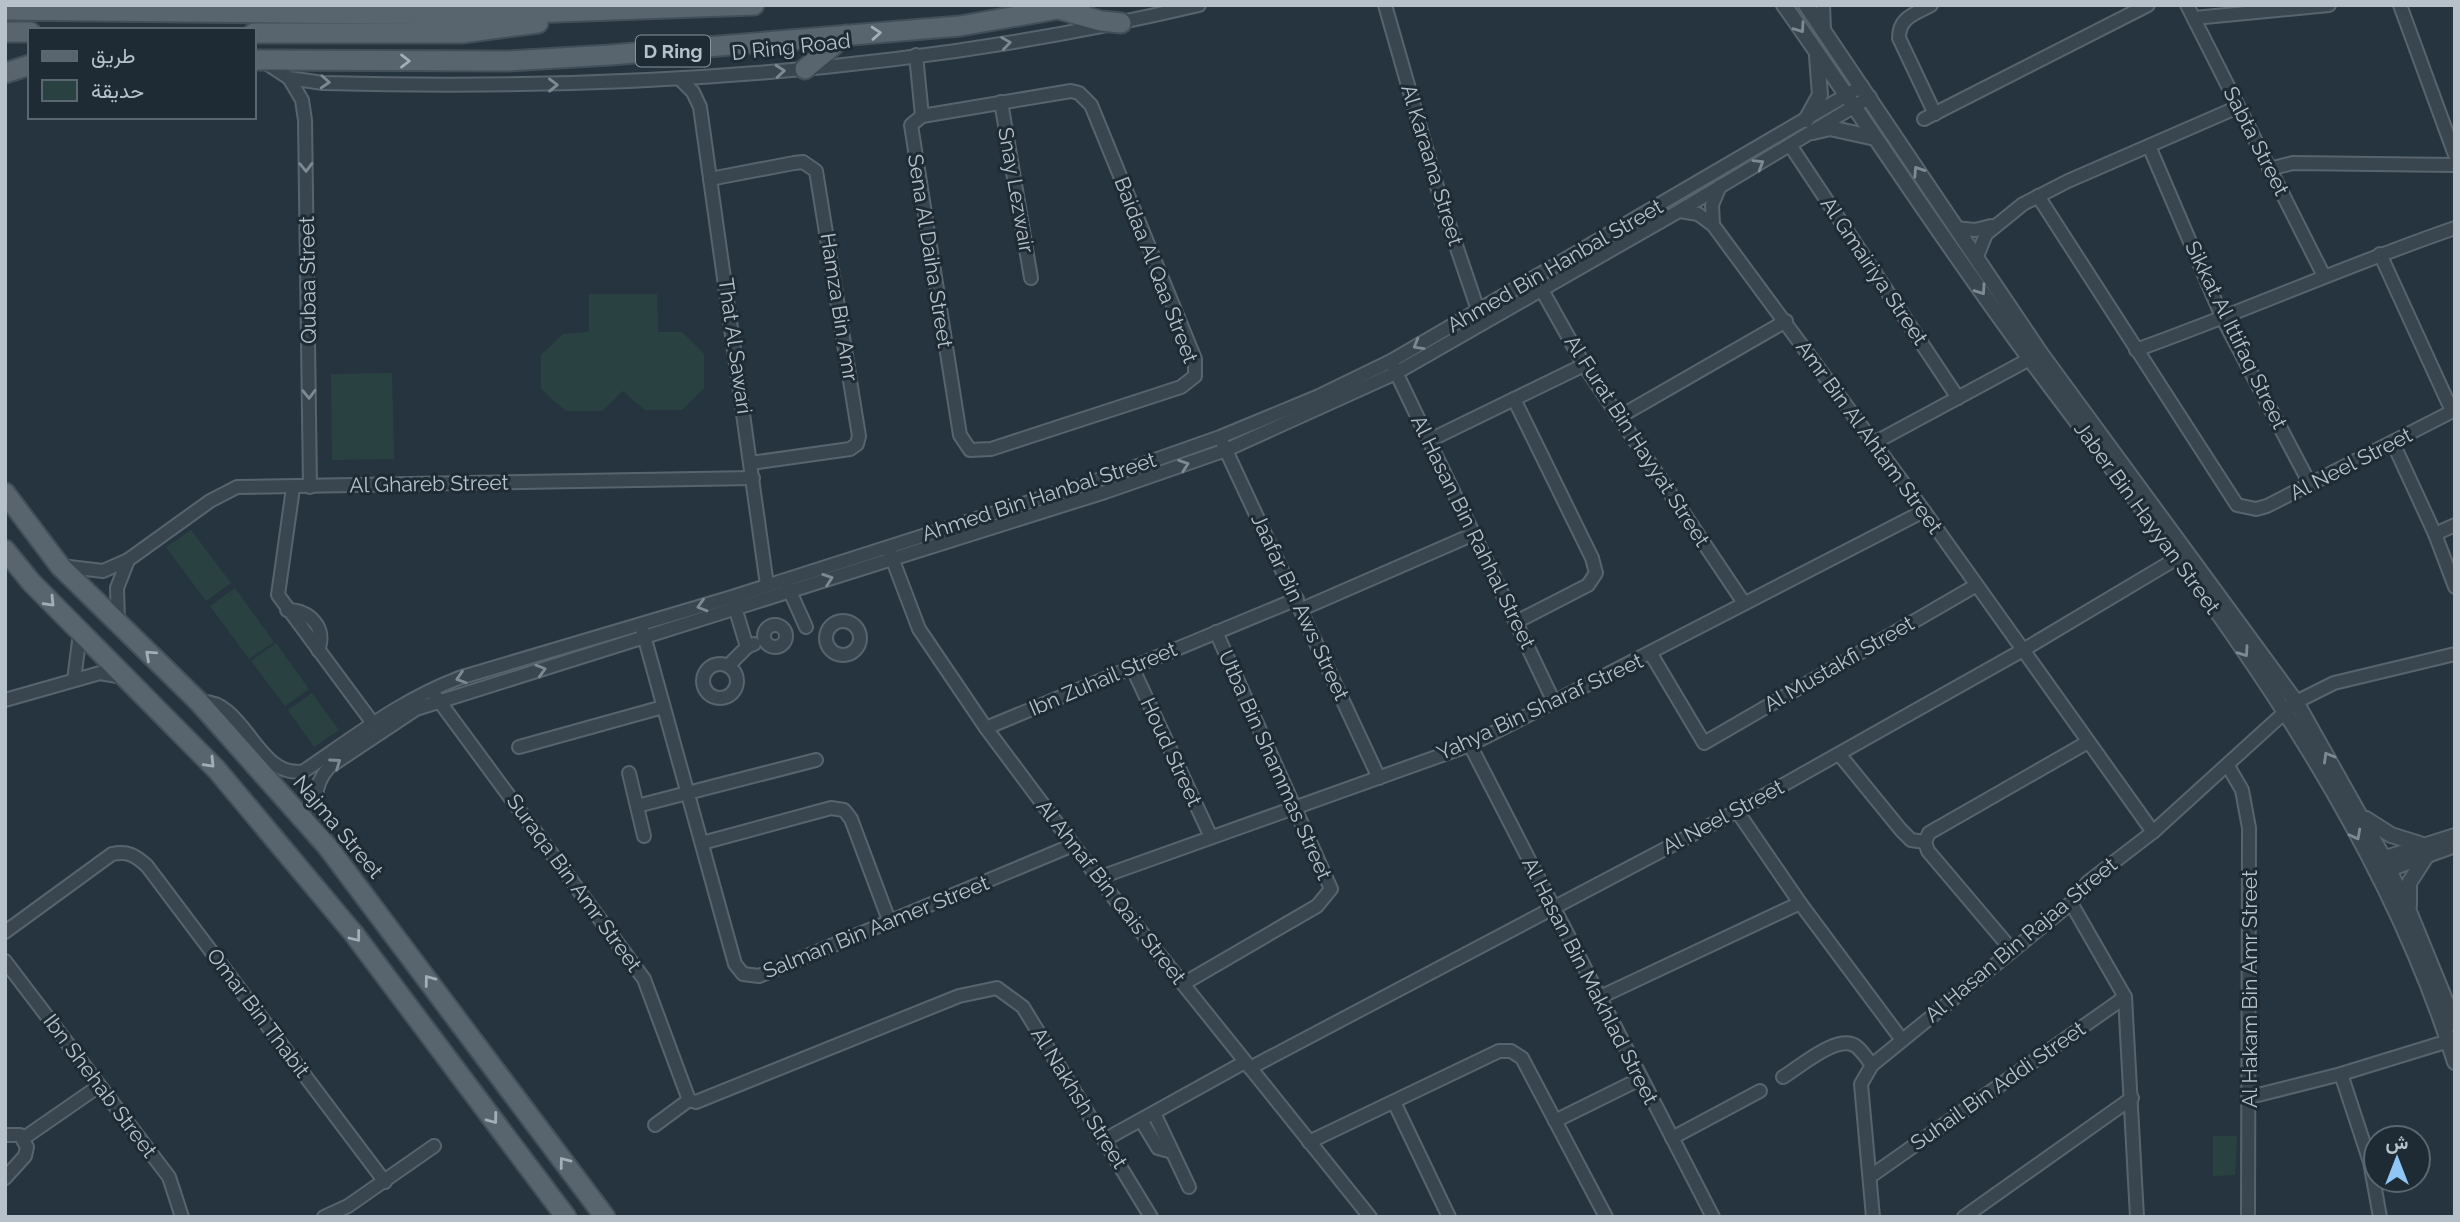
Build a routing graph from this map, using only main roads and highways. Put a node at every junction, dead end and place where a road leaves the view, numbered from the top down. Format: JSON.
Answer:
{"nodes":[{"id":1,"x":754,"y":5,"type":"edge"},
{"id":2,"x":1081,"y":5,"type":"edge"},
{"id":3,"x":55,"y":8,"type":"edge"},
{"id":4,"x":168,"y":8,"type":"edge"},
{"id":5,"x":1061,"y":9,"type":"junction"},
{"id":6,"x":5,"y":10,"type":"edge"},
{"id":7,"x":586,"y":12,"type":"junction"},
{"id":8,"x":1121,"y":23,"type":"road end"},
{"id":9,"x":5,"y":32,"type":"edge"},
{"id":10,"x":28,"y":32,"type":"edge"},
{"id":11,"x":256,"y":33,"type":"edge"},
{"id":12,"x":846,"y":35,"type":"junction"},
{"id":13,"x":5,"y":56,"type":"edge"},
{"id":14,"x":28,"y":57,"type":"edge"},
{"id":15,"x":258,"y":60,"type":"edge"},
{"id":16,"x":28,"y":66,"type":"edge"},
{"id":17,"x":805,"y":69,"type":"road end"},
{"id":18,"x":5,"y":73,"type":"edge"},
{"id":19,"x":5,"y":493,"type":"edge"},
{"id":20,"x":5,"y":550,"type":"edge"},
{"id":21,"x":566,"y":1217,"type":"edge"},
{"id":22,"x":605,"y":1217,"type":"edge"}],
"edges":[{"from":1,"to":7,"type":"main road","number":"D Ring"},
{"from":2,"to":5,"type":"main road","name":"D Ring Road","number":"D Ring"},
{"from":3,"to":4,"type":"main road","number":"D Ring"},
{"from":3,"to":6,"type":"main road","number":"D Ring"},
{"from":4,"to":7,"type":"main road","number":"D Ring"},
{"from":5,"to":8,"type":"main road"},
{"from":12,"to":5,"type":"main road","name":"D Ring Road","number":"D Ring","one_way":true},
{"from":7,"to":11,"type":"main road"},
{"from":9,"to":10,"type":"main road"},
{"from":15,"to":12,"type":"main road","name":"D Ring Road","number":"D Ring","one_way":true},
{"from":12,"to":17,"type":"main road"},
{"from":13,"to":14,"type":"main road"},
{"from":16,"to":18,"type":"main road"},
{"from":22,"to":19,"type":"main road","name":"Najma Street","one_way":true},
{"from":20,"to":21,"type":"main road","one_way":true}]}
